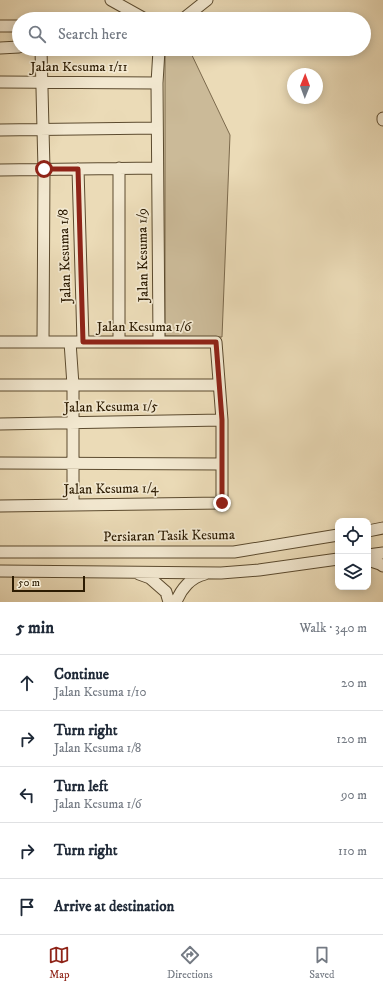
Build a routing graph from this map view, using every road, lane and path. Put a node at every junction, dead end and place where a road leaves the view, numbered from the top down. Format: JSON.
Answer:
{"nodes":[{"id":1,"x":111,"y":0,"type":"edge"},
{"id":2,"x":207,"y":0,"type":"edge"},
{"id":3,"x":132,"y":12,"type":"edge"},
{"id":4,"x":192,"y":12,"type":"edge"},
{"id":5,"x":0,"y":26,"type":"edge"},
{"id":6,"x":12,"y":26,"type":"edge"},
{"id":7,"x":12,"y":47,"type":"edge"},
{"id":8,"x":0,"y":48,"type":"edge"},
{"id":9,"x":42,"y":56,"type":"edge"},
{"id":10,"x":159,"y":56,"type":"edge"},
{"id":11,"x":0,"y":82,"type":"edge"},
{"id":12,"x":42,"y":82,"type":"junction"},
{"id":13,"x":157,"y":83,"type":"junction"},
{"id":14,"x":157,"y":128,"type":"junction"},
{"id":15,"x":43,"y":129,"type":"junction"},
{"id":16,"x":0,"y":130,"type":"edge"},
{"id":17,"x":118,"y":168,"type":"junction"},
{"id":18,"x":157,"y":168,"type":"junction"},
{"id":19,"x":44,"y":169,"type":"junction"},
{"id":20,"x":78,"y":169,"type":"junction"},
{"id":21,"x":0,"y":170,"type":"edge"},
{"id":22,"x":0,"y":342,"type":"edge"},
{"id":23,"x":43,"y":342,"type":"junction"},
{"id":24,"x":70,"y":342,"type":"junction"},
{"id":25,"x":83,"y":342,"type":"junction"},
{"id":26,"x":119,"y":342,"type":"junction"},
{"id":27,"x":159,"y":342,"type":"junction"},
{"id":28,"x":0,"y":385,"type":"edge"},
{"id":29,"x":73,"y":385,"type":"junction"},
{"id":30,"x":220,"y":385,"type":"junction"},
{"id":31,"x":222,"y":420,"type":"junction"},
{"id":32,"x":73,"y":423,"type":"junction"},
{"id":33,"x":0,"y":424,"type":"edge"},
{"id":34,"x":0,"y":463,"type":"edge"},
{"id":35,"x":73,"y":463,"type":"junction"},
{"id":36,"x":222,"y":464,"type":"junction"},
{"id":37,"x":73,"y":505,"type":"junction"},
{"id":38,"x":0,"y":506,"type":"edge"},
{"id":39,"x":383,"y":528,"type":"edge"},
{"id":40,"x":371,"y":530,"type":"edge"},
{"id":41,"x":335,"y":535,"type":"edge"},
{"id":42,"x":0,"y":552,"type":"edge"},
{"id":43,"x":383,"y":553,"type":"edge"},
{"id":44,"x":371,"y":555,"type":"edge"},
{"id":45,"x":335,"y":559,"type":"edge"},
{"id":46,"x":371,"y":561,"type":"edge"},
{"id":47,"x":383,"y":566,"type":"edge"},
{"id":48,"x":0,"y":571,"type":"edge"},
{"id":49,"x":131,"y":572,"type":"junction"},
{"id":50,"x":209,"y":573,"type":"junction"},
{"id":51,"x":169,"y":602,"type":"edge"},
{"id":52,"x":176,"y":602,"type":"edge"}],
"edges":[{"from":1,"to":3,"type":"street"},
{"from":2,"to":4,"type":"street"},
{"from":5,"to":6,"type":"street"},
{"from":7,"to":8,"type":"street"},
{"from":9,"to":12,"type":"street"},
{"from":10,"to":13,"type":"street","name":"Jalan Kesuma 1/9"},
{"from":11,"to":12,"type":"street","name":"Jalan Kesuma 1/11"},
{"from":12,"to":13,"type":"street","name":"Jalan Kesuma 1/11"},
{"from":12,"to":15,"type":"street"},
{"from":13,"to":14,"type":"street","name":"Jalan Kesuma 1/9"},
{"from":14,"to":15,"type":"street"},
{"from":14,"to":18,"type":"street","name":"Jalan Kesuma 1/9"},
{"from":15,"to":16,"type":"street"},
{"from":15,"to":19,"type":"street"},
{"from":17,"to":18,"type":"street"},
{"from":17,"to":20,"type":"street"},
{"from":17,"to":26,"type":"street"},
{"from":18,"to":27,"type":"street","name":"Jalan Kesuma 1/9"},
{"from":19,"to":20,"type":"street"},
{"from":19,"to":21,"type":"street"},
{"from":19,"to":23,"type":"street"},
{"from":20,"to":25,"type":"street","name":"Jalan Kesuma 1/8"},
{"from":22,"to":23,"type":"street","name":"Jalan Kesuma 1/6"},
{"from":23,"to":24,"type":"street","name":"Jalan Kesuma 1/6"},
{"from":24,"to":25,"type":"street","name":"Jalan Kesuma 1/6"},
{"from":24,"to":29,"type":"street"},
{"from":25,"to":26,"type":"street","name":"Jalan Kesuma 1/6"},
{"from":26,"to":27,"type":"street","name":"Jalan Kesuma 1/6"},
{"from":27,"to":30,"type":"street","name":"Jalan Kesuma 1/6"},
{"from":28,"to":29,"type":"street"},
{"from":29,"to":30,"type":"street"},
{"from":29,"to":32,"type":"street"},
{"from":30,"to":31,"type":"street"},
{"from":31,"to":32,"type":"street","name":"Jalan Kesuma 1/5"},
{"from":31,"to":36,"type":"street"},
{"from":32,"to":33,"type":"street","name":"Jalan Kesuma 1/5"},
{"from":32,"to":35,"type":"street"},
{"from":34,"to":35,"type":"street"},
{"from":35,"to":36,"type":"street"},
{"from":35,"to":37,"type":"street"},
{"from":36,"to":37,"type":"street","name":"Jalan Kesuma 1/4"},
{"from":37,"to":38,"type":"street","name":"Jalan Kesuma 1/4"},
{"from":39,"to":40,"type":"street"},
{"from":41,"to":42,"type":"street","name":"Persiaran Tasik Kesuma"},
{"from":43,"to":44,"type":"street"},
{"from":45,"to":50,"type":"street"},
{"from":46,"to":47,"type":"street"},
{"from":48,"to":49,"type":"street"},
{"from":49,"to":50,"type":"street"},
{"from":49,"to":51,"type":"street"},
{"from":50,"to":52,"type":"street"}]}
